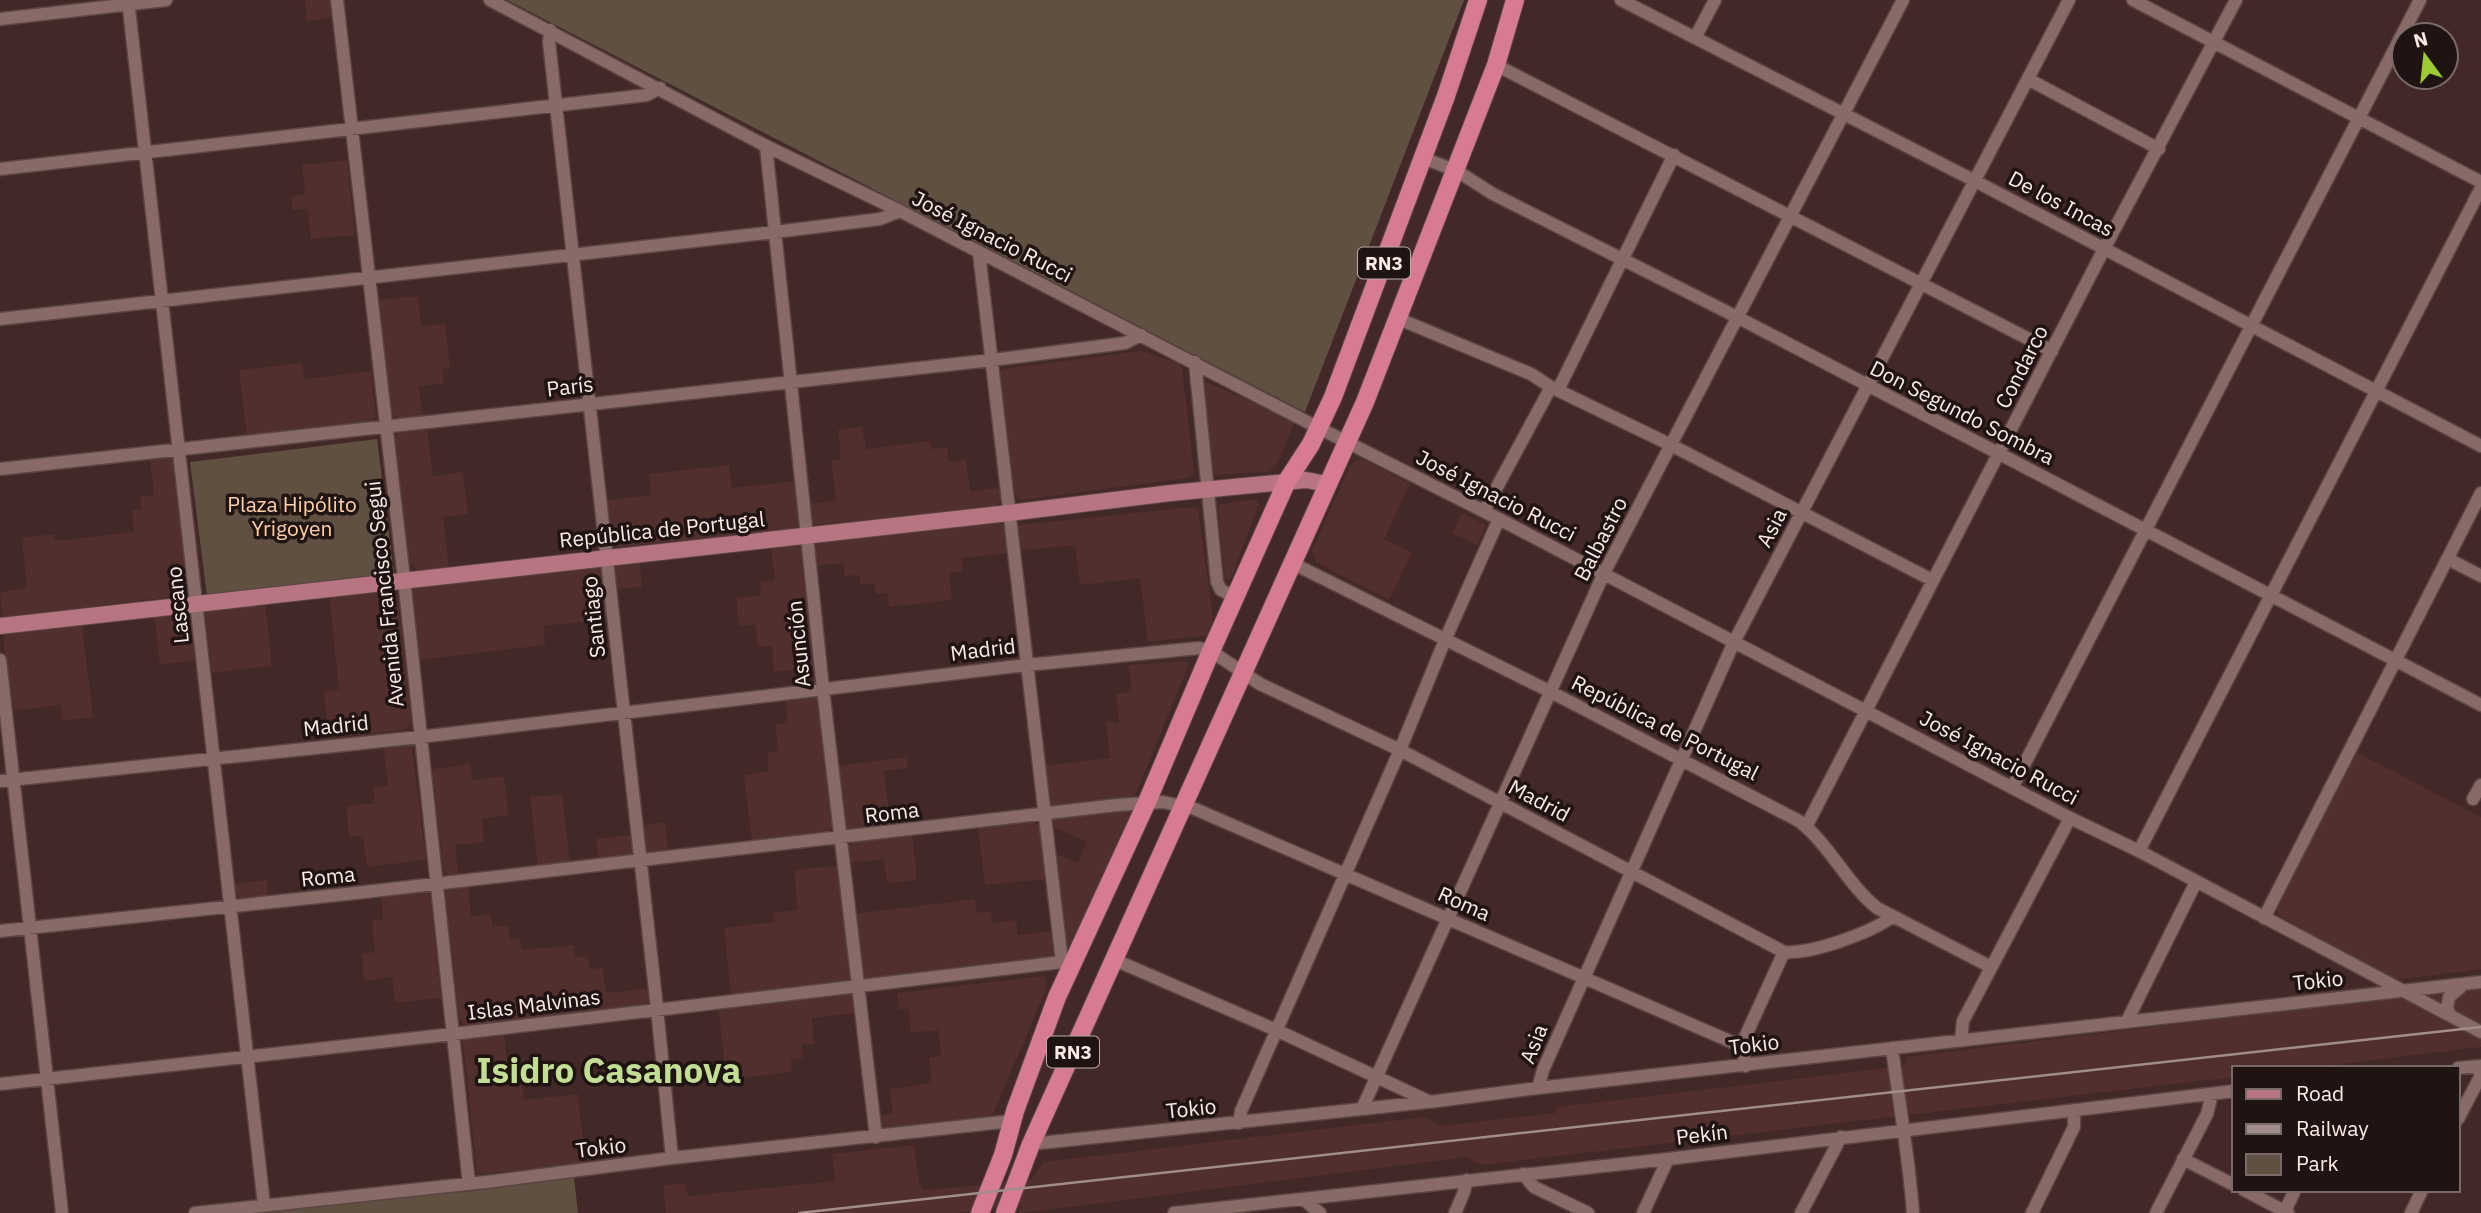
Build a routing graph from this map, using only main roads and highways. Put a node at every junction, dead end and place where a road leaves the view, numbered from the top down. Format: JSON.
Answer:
{"nodes":[{"id":1,"x":1478,"y":0,"type":"edge"},
{"id":2,"x":1516,"y":0,"type":"edge"},
{"id":3,"x":1287,"y":481,"type":"junction"},
{"id":4,"x":1327,"y":484,"type":"junction"},
{"id":5,"x":0,"y":626,"type":"edge"},
{"id":6,"x":980,"y":1213,"type":"edge"},
{"id":7,"x":1005,"y":1213,"type":"edge"}],
"edges":[{"from":1,"to":3,"type":"highway","number":"RN3"},
{"from":2,"to":4,"type":"highway","number":"RN3"},
{"from":3,"to":4,"type":"main road","name":"República de Portugal"},
{"from":3,"to":5,"type":"main road","name":"República de Portugal"},
{"from":3,"to":6,"type":"highway","number":"RN3"},
{"from":4,"to":7,"type":"highway","number":"RN3"}]}
